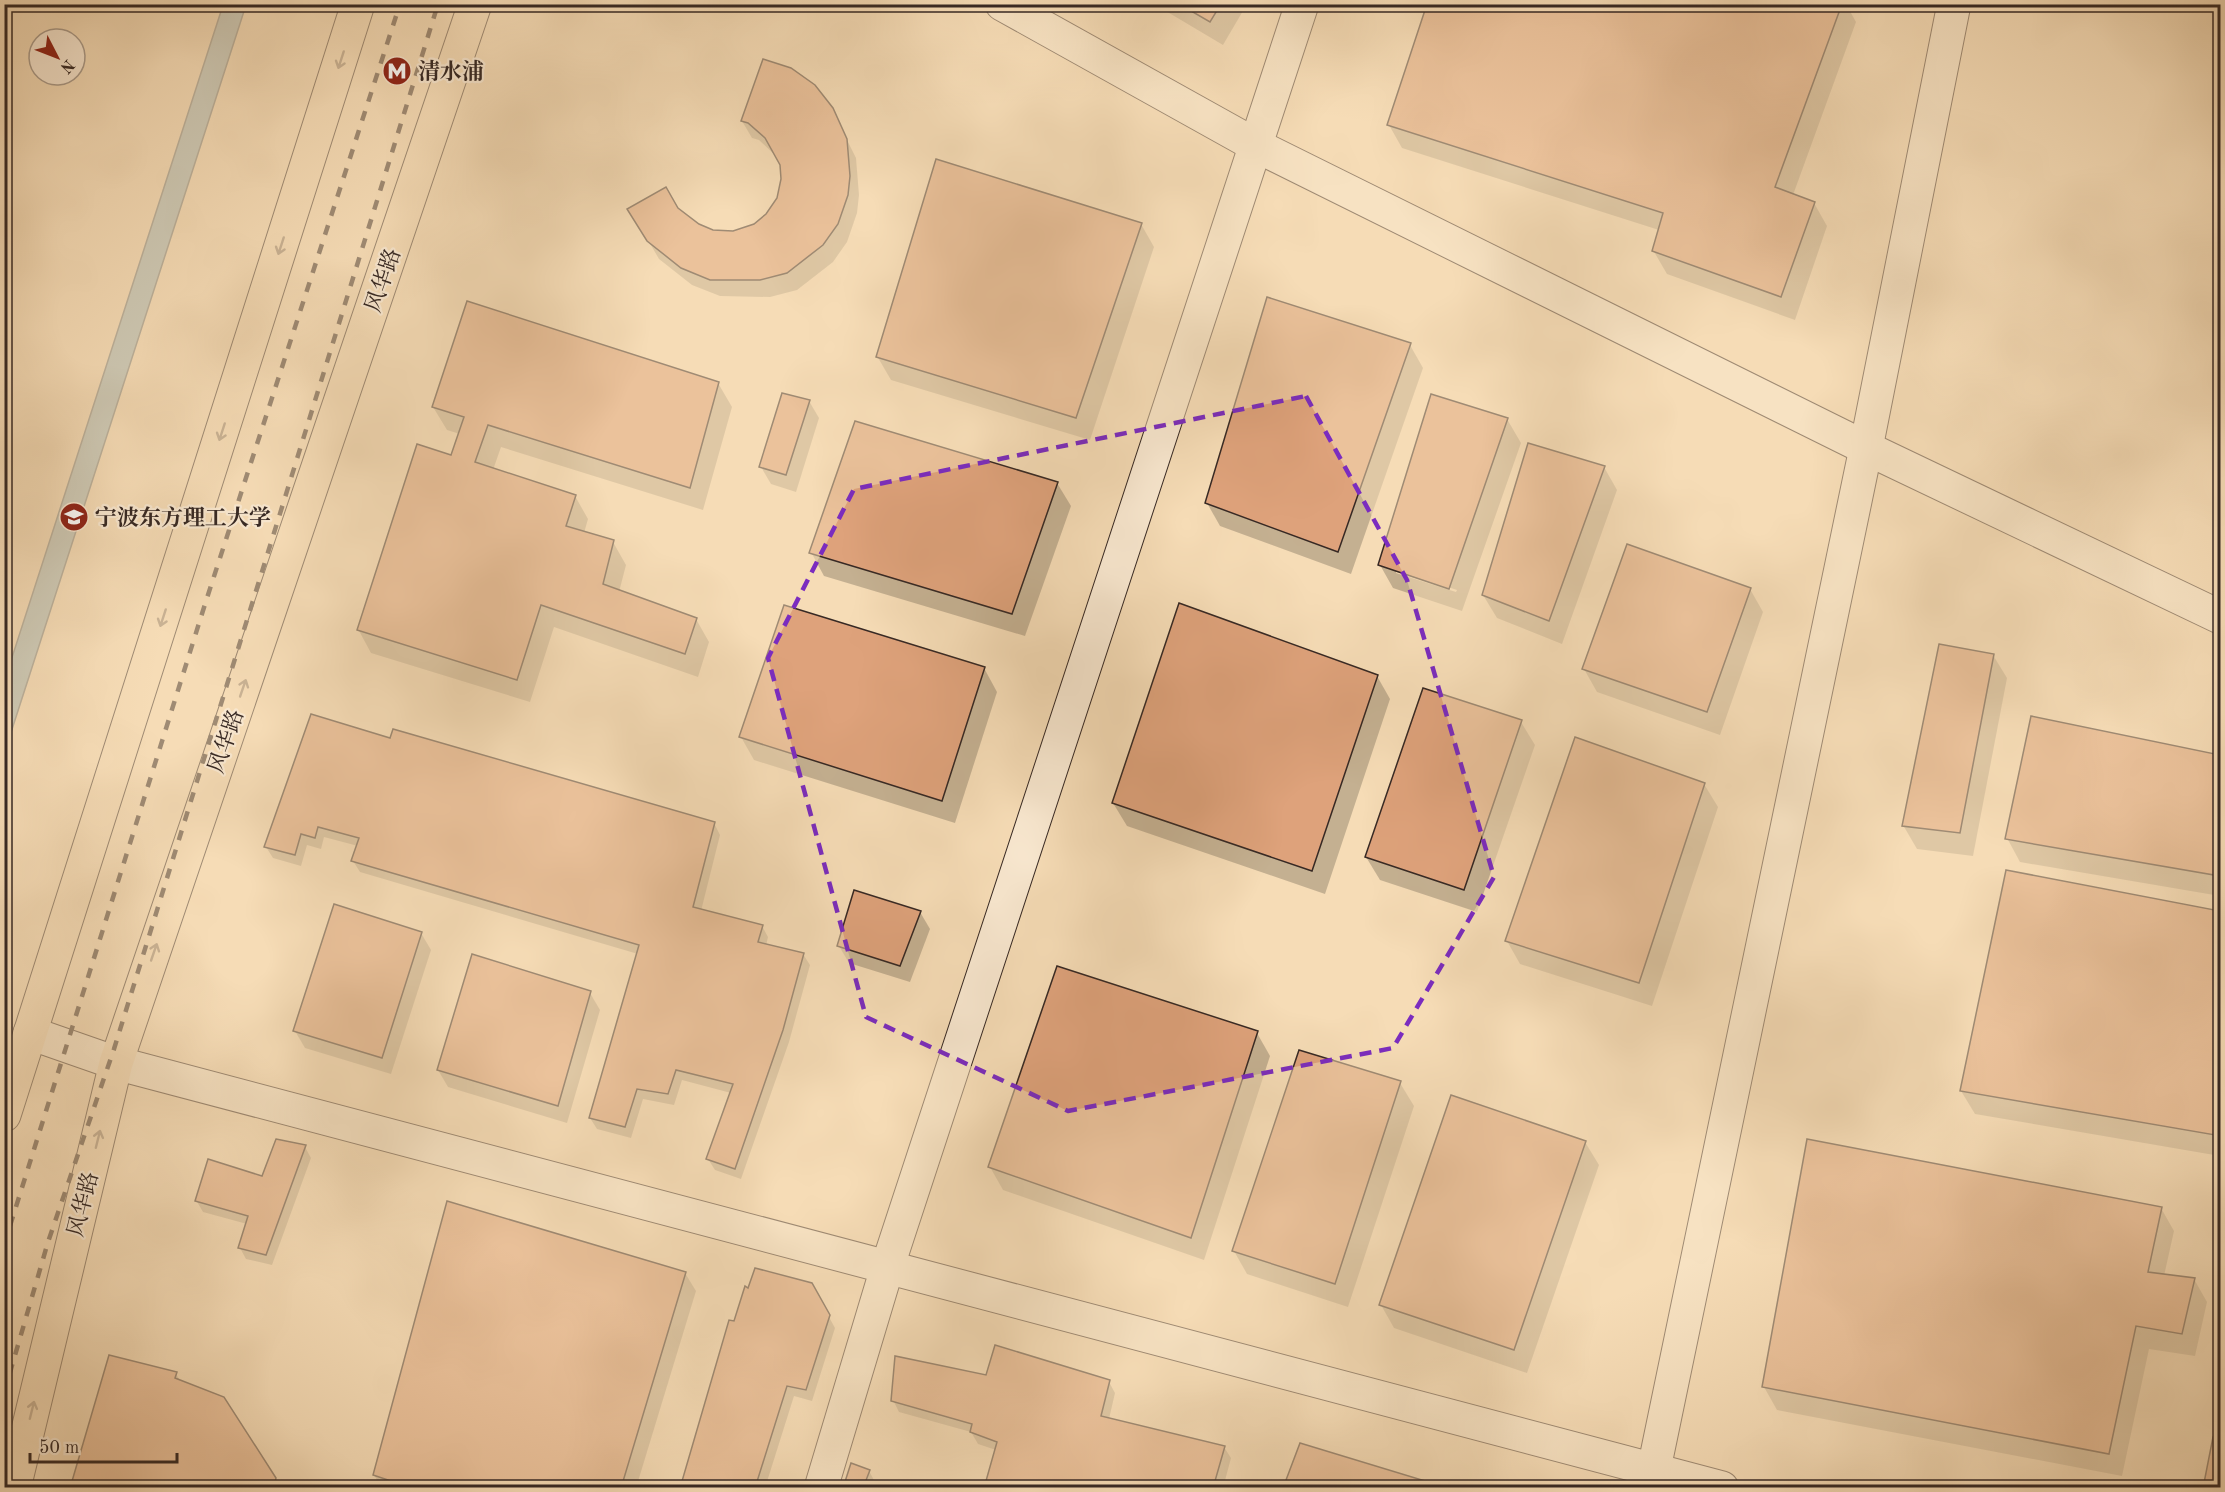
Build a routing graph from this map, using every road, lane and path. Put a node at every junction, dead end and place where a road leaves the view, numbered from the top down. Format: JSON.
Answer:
{"nodes":[{"id":1,"x":358,"y":4,"type":"edge"},
{"id":2,"x":475,"y":4,"type":"edge"},
{"id":3,"x":1002,"y":4,"type":"edge"},
{"id":4,"x":1302,"y":4,"type":"edge"},
{"id":5,"x":1954,"y":4,"type":"edge"},
{"id":6,"x":1257,"y":146,"type":"junction"},
{"id":7,"x":1866,"y":448,"type":"junction"},
{"id":8,"x":2220,"y":617,"type":"edge"},
{"id":9,"x":30,"y":1033,"type":"junction"},
{"id":10,"x":116,"y":1063,"type":"junction"},
{"id":11,"x":4,"y":1115,"type":"edge"},
{"id":12,"x":888,"y":1265,"type":"junction"},
{"id":13,"x":1652,"y":1479,"type":"edge"},
{"id":14,"x":14,"y":1488,"type":"edge"},
{"id":15,"x":821,"y":1488,"type":"edge"},
{"id":16,"x":1722,"y":1488,"type":"edge"}],
"edges":[{"from":1,"to":9,"type":"main road","one_way":true},
{"from":10,"to":2,"type":"main road","name":"风华路","one_way":true},
{"from":3,"to":6,"type":"street"},
{"from":4,"to":6,"type":"street"},
{"from":5,"to":7,"type":"street"},
{"from":6,"to":7,"type":"street"},
{"from":6,"to":12,"type":"street"},
{"from":7,"to":8,"type":"street"},
{"from":7,"to":13,"type":"street"},
{"from":9,"to":10,"type":"street"},
{"from":9,"to":11,"type":"main road"},
{"from":10,"to":12,"type":"street"},
{"from":14,"to":10,"type":"main road","name":"风华路","one_way":true},
{"from":12,"to":13,"type":"street"},
{"from":12,"to":15,"type":"street"},
{"from":13,"to":16,"type":"street"}]}
